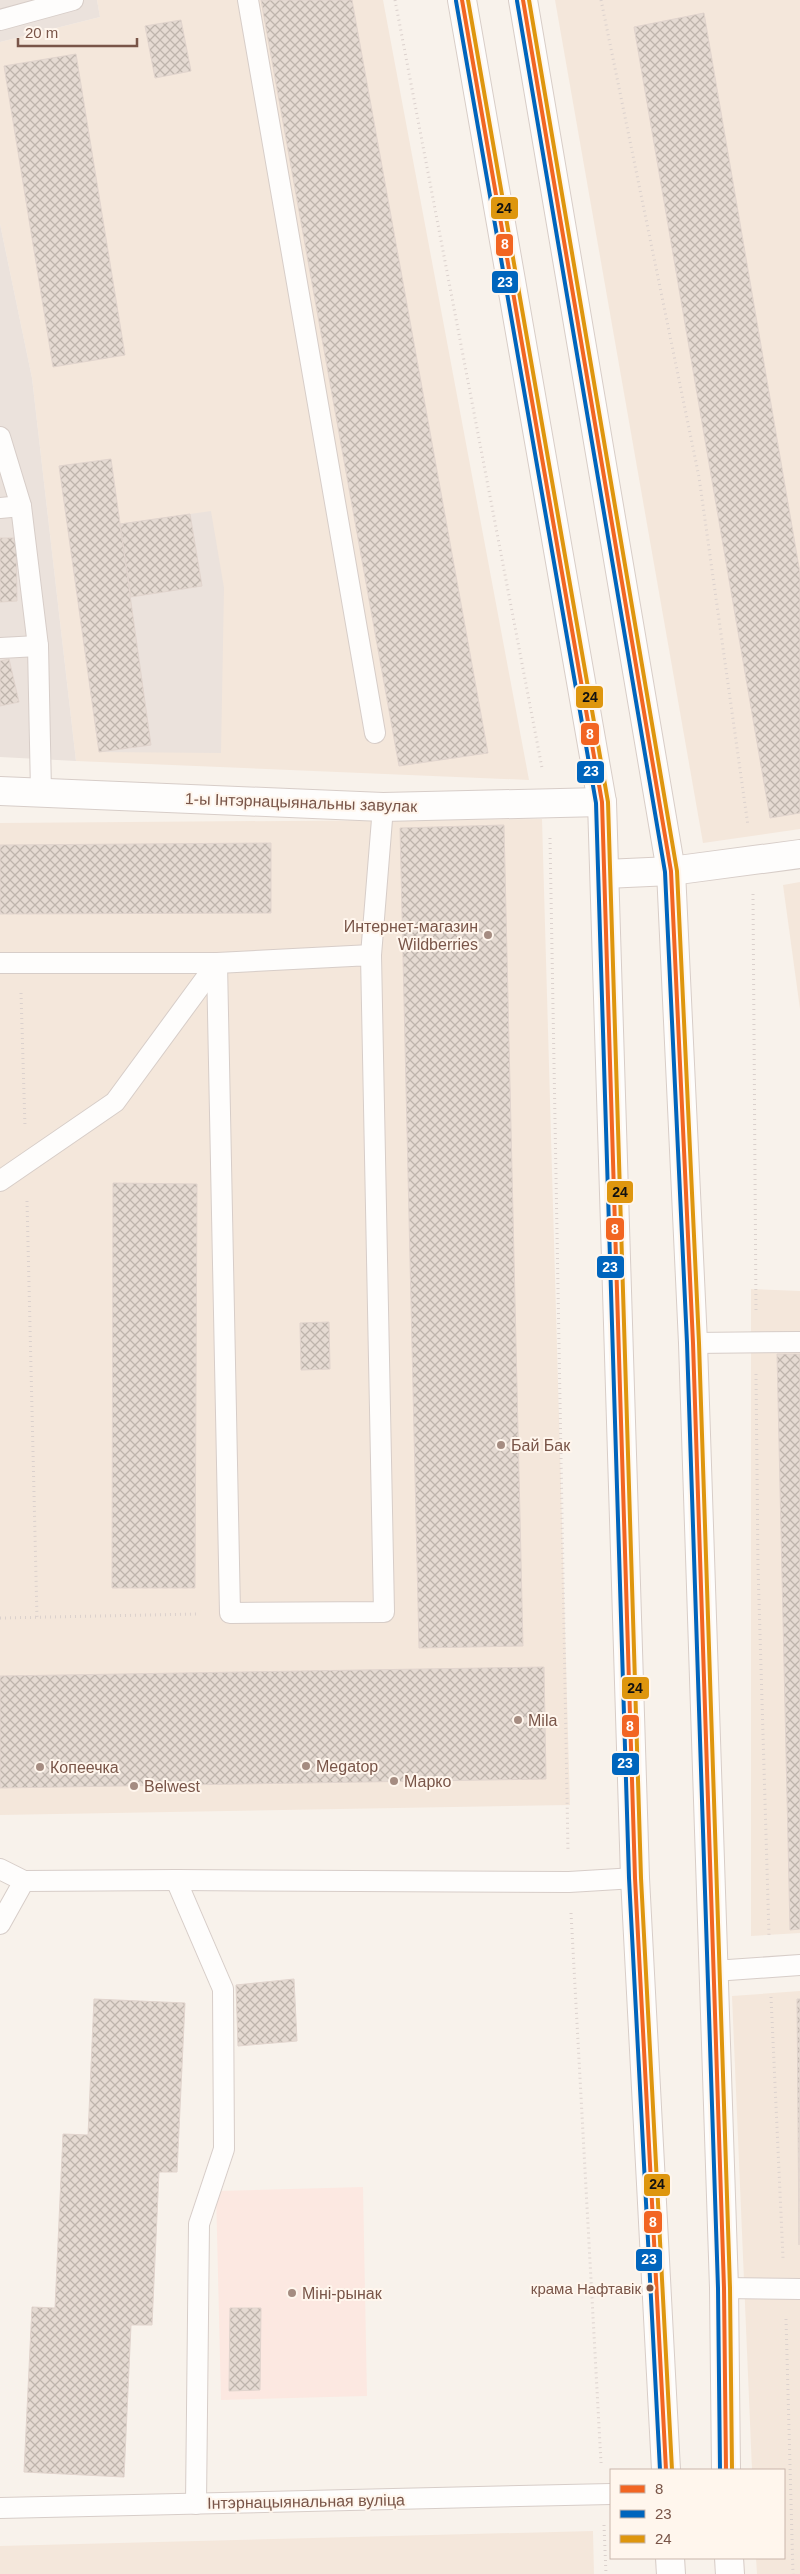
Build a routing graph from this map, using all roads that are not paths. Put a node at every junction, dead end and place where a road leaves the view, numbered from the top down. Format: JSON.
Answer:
{"nodes":[{"id":1,"x":73,"y":0,"type":"edge"},
{"id":2,"x":248,"y":0,"type":"edge"},
{"id":3,"x":462,"y":0,"type":"edge"},
{"id":4,"x":523,"y":0,"type":"edge"},
{"id":5,"x":0,"y":20,"type":"edge"},
{"id":6,"x":0,"y":437,"type":"edge"},
{"id":7,"x":21,"y":506,"type":"junction"},
{"id":8,"x":0,"y":508,"type":"edge"},
{"id":9,"x":38,"y":646,"type":"junction"},
{"id":10,"x":0,"y":648,"type":"edge"},
{"id":11,"x":375,"y":733,"type":"dead end"},
{"id":12,"x":0,"y":791,"type":"edge"},
{"id":13,"x":41,"y":792,"type":"junction"},
{"id":14,"x":602,"y":802,"type":"junction"},
{"id":15,"x":383,"y":807,"type":"junction"},
{"id":16,"x":800,"y":854,"type":"edge"},
{"id":17,"x":671,"y":871,"type":"junction"},
{"id":18,"x":605,"y":874,"type":"junction"},
{"id":19,"x":370,"y":955,"type":"junction"},
{"id":20,"x":0,"y":962,"type":"edge"},
{"id":21,"x":217,"y":963,"type":"junction"},
{"id":22,"x":0,"y":1181,"type":"edge"},
{"id":23,"x":800,"y":1342,"type":"edge"},
{"id":24,"x":693,"y":1343,"type":"junction"},
{"id":25,"x":0,"y":1869,"type":"edge"},
{"id":26,"x":635,"y":1878,"type":"junction"},
{"id":27,"x":176,"y":1880,"type":"junction"},
{"id":28,"x":24,"y":1881,"type":"junction"},
{"id":29,"x":0,"y":1924,"type":"edge"},
{"id":30,"x":800,"y":1965,"type":"edge"},
{"id":31,"x":714,"y":1971,"type":"junction"},
{"id":32,"x":724,"y":2288,"type":"junction"},
{"id":33,"x":792,"y":2289,"type":"edge"},
{"id":34,"x":666,"y":2469,"type":"edge"},
{"id":35,"x":726,"y":2469,"type":"edge"},
{"id":36,"x":607,"y":2494,"type":"edge"},
{"id":37,"x":196,"y":2504,"type":"junction"},
{"id":38,"x":0,"y":2508,"type":"edge"},
{"id":39,"x":670,"y":2559,"type":"edge"},
{"id":40,"x":729,"y":2559,"type":"edge"},
{"id":41,"x":671,"y":2574,"type":"edge"},
{"id":42,"x":730,"y":2574,"type":"edge"}],
"edges":[{"from":1,"to":5,"type":"lane"},
{"from":2,"to":11,"type":"lane"},
{"from":3,"to":14,"type":"main road"},
{"from":4,"to":17,"type":"main road"},
{"from":6,"to":7,"type":"lane"},
{"from":7,"to":8,"type":"lane"},
{"from":7,"to":9,"type":"lane"},
{"from":9,"to":10,"type":"lane"},
{"from":9,"to":13,"type":"lane"},
{"from":12,"to":13,"type":"main road","name":"1-ы Інтэрнацыянальны завулак"},
{"from":13,"to":15,"type":"main road","name":"1-ы Інтэрнацыянальны завулак"},
{"from":14,"to":15,"type":"main road","name":"1-ы Інтэрнацыянальны завулак"},
{"from":14,"to":18,"type":"main road"},
{"from":15,"to":19,"type":"lane"},
{"from":16,"to":17,"type":"main road"},
{"from":17,"to":18,"type":"main road"},
{"from":17,"to":24,"type":"main road"},
{"from":18,"to":26,"type":"main road"},
{"from":19,"to":21,"type":"lane"},
{"from":19,"to":21,"type":"lane"},
{"from":20,"to":21,"type":"lane"},
{"from":21,"to":22,"type":"lane"},
{"from":23,"to":24,"type":"lane"},
{"from":24,"to":31,"type":"main road"},
{"from":25,"to":28,"type":"lane"},
{"from":26,"to":27,"type":"lane"},
{"from":26,"to":34,"type":"main road"},
{"from":27,"to":28,"type":"lane"},
{"from":27,"to":37,"type":"lane"},
{"from":28,"to":29,"type":"lane"},
{"from":30,"to":31,"type":"lane"},
{"from":31,"to":32,"type":"main road"},
{"from":32,"to":33,"type":"lane"},
{"from":32,"to":35,"type":"main road"},
{"from":36,"to":37,"type":"lane","name":"Інтэрнацыянальная вуліца"},
{"from":37,"to":38,"type":"lane","name":"Інтэрнацыянальная вуліца"},
{"from":39,"to":41,"type":"main road"},
{"from":40,"to":42,"type":"main road"}]}
